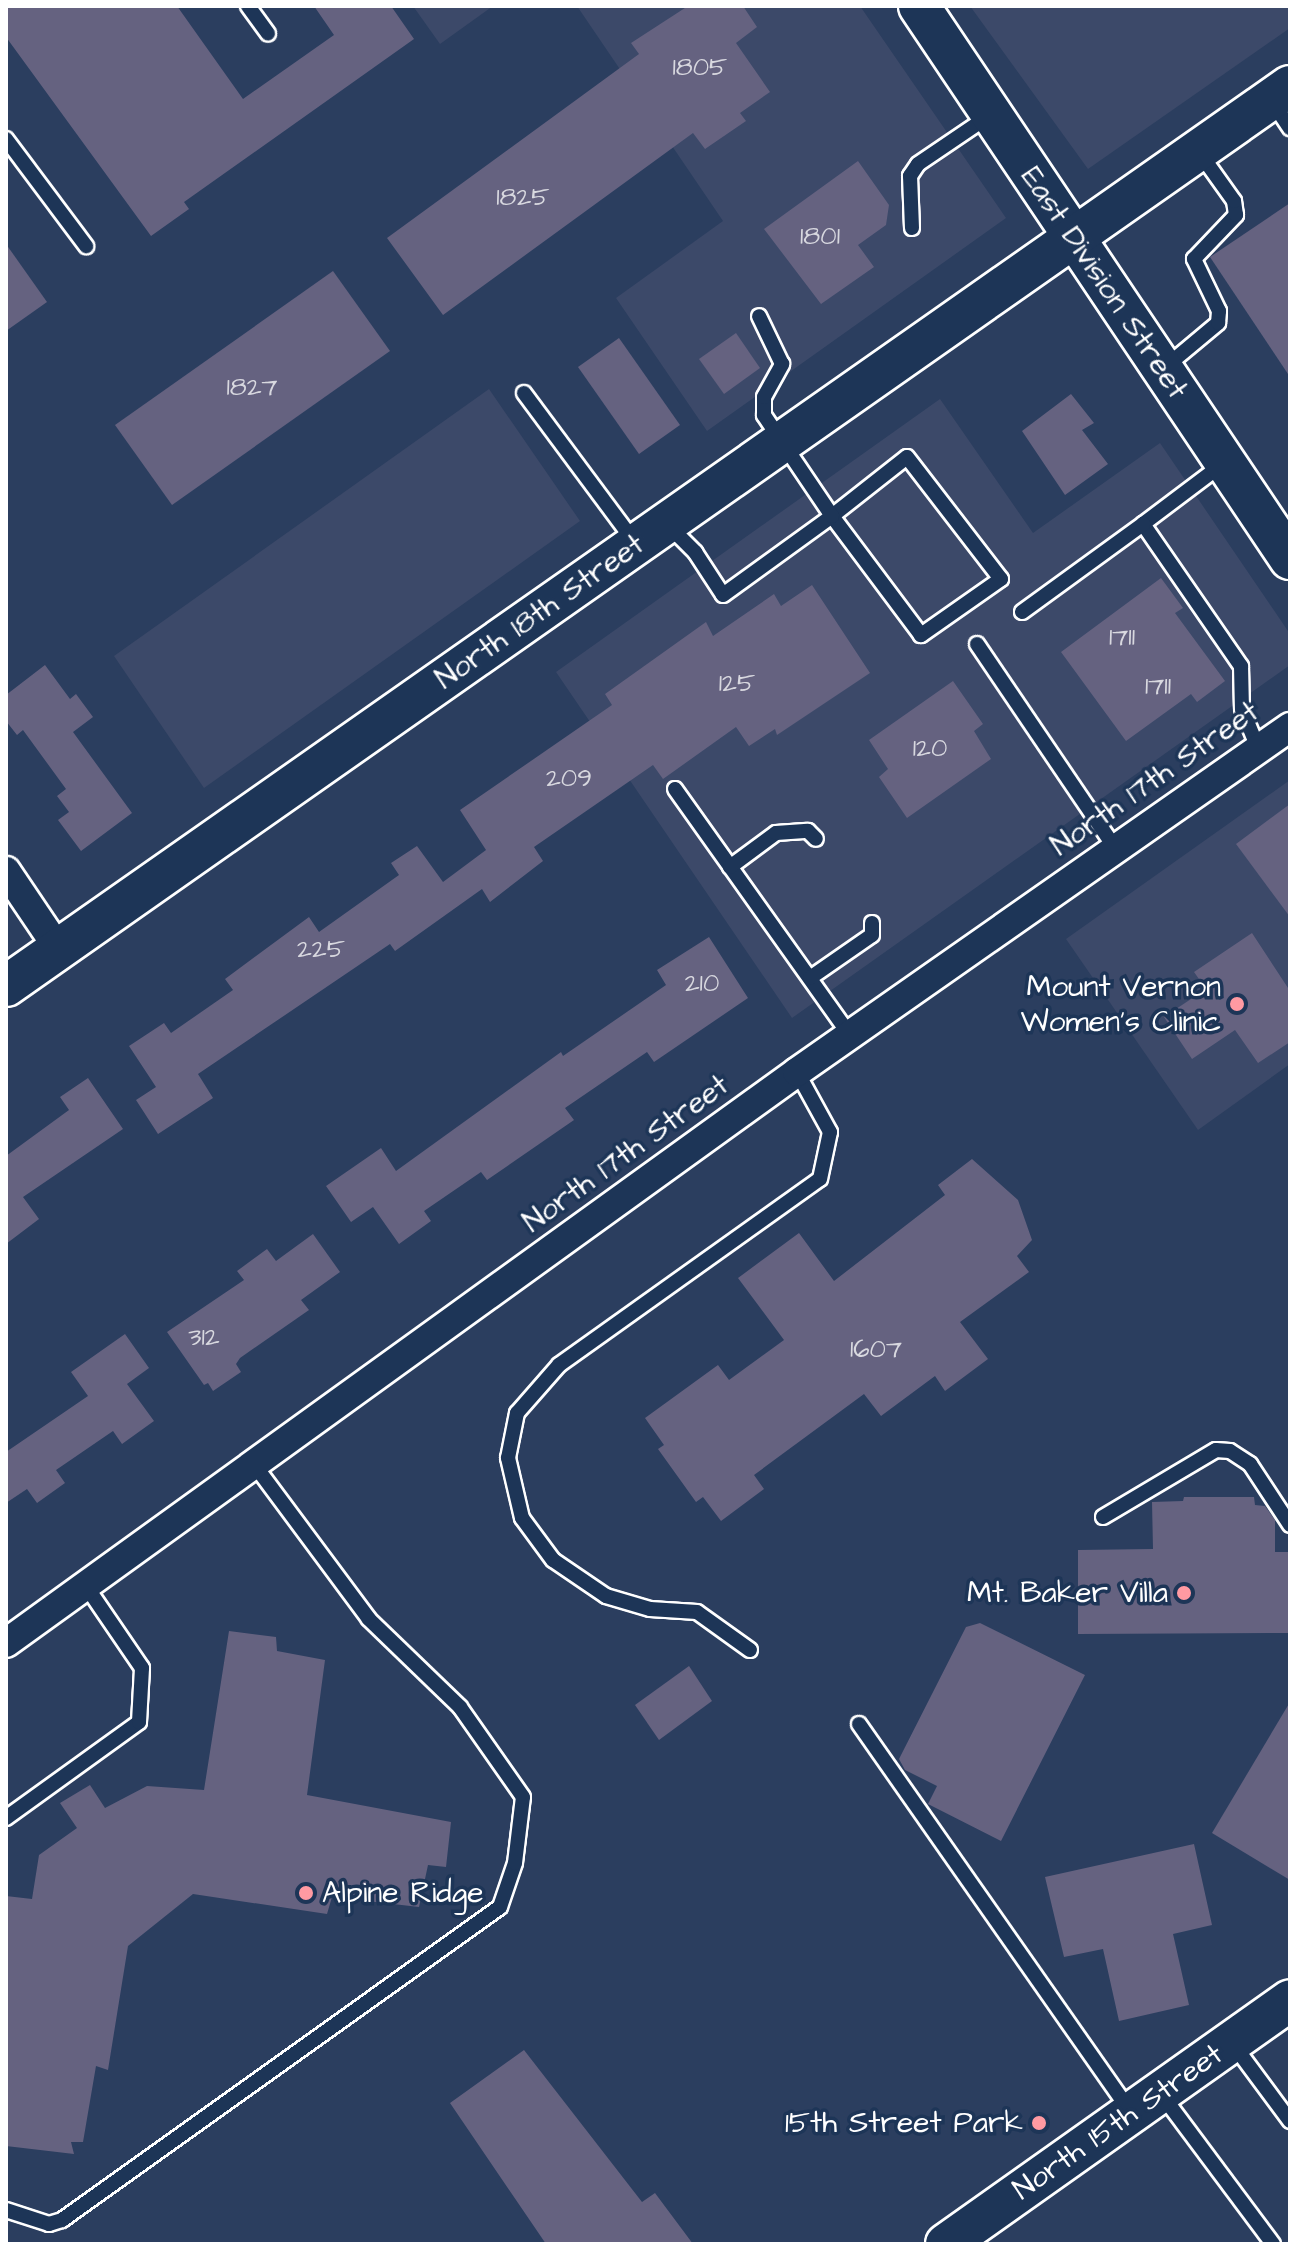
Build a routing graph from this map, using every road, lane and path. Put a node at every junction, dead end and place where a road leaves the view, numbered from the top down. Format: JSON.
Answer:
{"nodes":[{"id":1,"x":248,"y":6,"type":"edge"},
{"id":2,"x":919,"y":6,"type":"edge"},
{"id":3,"x":268,"y":34,"type":"dead end"},
{"id":4,"x":1284,"y":105,"type":"edge"},
{"id":5,"x":992,"y":115,"type":"junction"},
{"id":6,"x":6,"y":139,"type":"edge"},
{"id":7,"x":1198,"y":151,"type":"junction"},
{"id":8,"x":912,"y":228,"type":"dead end"},
{"id":9,"x":1074,"y":239,"type":"junction"},
{"id":10,"x":86,"y":246,"type":"dead end"},
{"id":11,"x":759,"y":316,"type":"dead end"},
{"id":12,"x":1163,"y":369,"type":"junction"},
{"id":13,"x":524,"y":393,"type":"dead end"},
{"id":14,"x":781,"y":444,"type":"junction"},
{"id":15,"x":1225,"y":462,"type":"junction"},
{"id":16,"x":832,"y":516,"type":"junction"},
{"id":17,"x":1143,"y":524,"type":"junction"},
{"id":18,"x":652,"y":534,"type":"junction"},
{"id":19,"x":1290,"y":559,"type":"edge"},
{"id":20,"x":1022,"y":612,"type":"dead end"},
{"id":21,"x":977,"y":644,"type":"dead end"},
{"id":22,"x":1290,"y":727,"type":"edge"},
{"id":23,"x":1258,"y":748,"type":"junction"},
{"id":24,"x":675,"y":789,"type":"dead end"},
{"id":25,"x":816,"y":839,"type":"dead end"},
{"id":26,"x":1115,"y":848,"type":"junction"},
{"id":27,"x":730,"y":867,"type":"junction"},
{"id":28,"x":6,"y":871,"type":"edge"},
{"id":29,"x":872,"y":923,"type":"dead end"},
{"id":30,"x":58,"y":948,"type":"junction"},
{"id":31,"x":810,"y":978,"type":"junction"},
{"id":32,"x":6,"y":986,"type":"edge"},
{"id":33,"x":850,"y":1035,"type":"junction"},
{"id":34,"x":797,"y":1072,"type":"junction"},
{"id":35,"x":254,"y":1464,"type":"junction"},
{"id":36,"x":1103,"y":1517,"type":"dead end"},
{"id":37,"x":1290,"y":1525,"type":"edge"},
{"id":38,"x":86,"y":1586,"type":"junction"},
{"id":39,"x":6,"y":1643,"type":"edge"},
{"id":40,"x":750,"y":1650,"type":"dead end"},
{"id":41,"x":859,"y":1724,"type":"dead end"},
{"id":42,"x":6,"y":1818,"type":"edge"},
{"id":43,"x":1290,"y":2000,"type":"edge"},
{"id":44,"x":1231,"y":2042,"type":"junction"},
{"id":45,"x":1145,"y":2101,"type":"junction"},
{"id":46,"x":1290,"y":2121,"type":"edge"},
{"id":47,"x":6,"y":2210,"type":"edge"},
{"id":48,"x":946,"y":2244,"type":"edge"},
{"id":49,"x":1273,"y":2244,"type":"edge"}],
"edges":[{"from":1,"to":3,"type":"lane"},
{"from":2,"to":5,"type":"street","name":"East Division Street"},
{"from":4,"to":7,"type":"street","name":"North 18th Street"},
{"from":5,"to":8,"type":"lane"},
{"from":5,"to":9,"type":"street","name":"East Division Street"},
{"from":6,"to":10,"type":"lane"},
{"from":7,"to":9,"type":"street","name":"North 18th Street"},
{"from":7,"to":12,"type":"lane"},
{"from":9,"to":12,"type":"street","name":"East Division Street"},
{"from":9,"to":14,"type":"street","name":"North 18th Street"},
{"from":11,"to":14,"type":"lane"},
{"from":12,"to":15,"type":"street","name":"East Division Street"},
{"from":13,"to":18,"type":"lane"},
{"from":14,"to":16,"type":"lane"},
{"from":14,"to":18,"type":"street","name":"North 18th Street"},
{"from":15,"to":17,"type":"lane"},
{"from":15,"to":19,"type":"street","name":"East Division Street"},
{"from":16,"to":16,"type":"lane"},
{"from":16,"to":18,"type":"lane"},
{"from":17,"to":20,"type":"lane"},
{"from":17,"to":23,"type":"lane"},
{"from":18,"to":30,"type":"street","name":"North 18th Street"},
{"from":21,"to":26,"type":"lane"},
{"from":22,"to":23,"type":"street","name":"North 17th Street"},
{"from":23,"to":26,"type":"street","name":"North 17th Street"},
{"from":24,"to":27,"type":"lane"},
{"from":25,"to":27,"type":"lane"},
{"from":26,"to":33,"type":"street","name":"North 17th Street"},
{"from":27,"to":31,"type":"lane"},
{"from":28,"to":30,"type":"street"},
{"from":29,"to":31,"type":"lane"},
{"from":30,"to":32,"type":"street","name":"North 18th Street"},
{"from":31,"to":33,"type":"lane"},
{"from":33,"to":34,"type":"street","name":"North 17th Street"},
{"from":34,"to":35,"type":"street","name":"North 17th Street"},
{"from":34,"to":40,"type":"lane"},
{"from":35,"to":38,"type":"street","name":"North 17th Street"},
{"from":35,"to":47,"type":"lane"},
{"from":36,"to":37,"type":"lane"},
{"from":38,"to":39,"type":"street","name":"North 17th Street"},
{"from":38,"to":42,"type":"lane"},
{"from":41,"to":45,"type":"lane"},
{"from":43,"to":44,"type":"street","name":"North 15th Street"},
{"from":44,"to":45,"type":"street","name":"North 15th Street"},
{"from":44,"to":46,"type":"lane"},
{"from":45,"to":48,"type":"street","name":"North 15th Street"},
{"from":45,"to":49,"type":"lane"}]}
